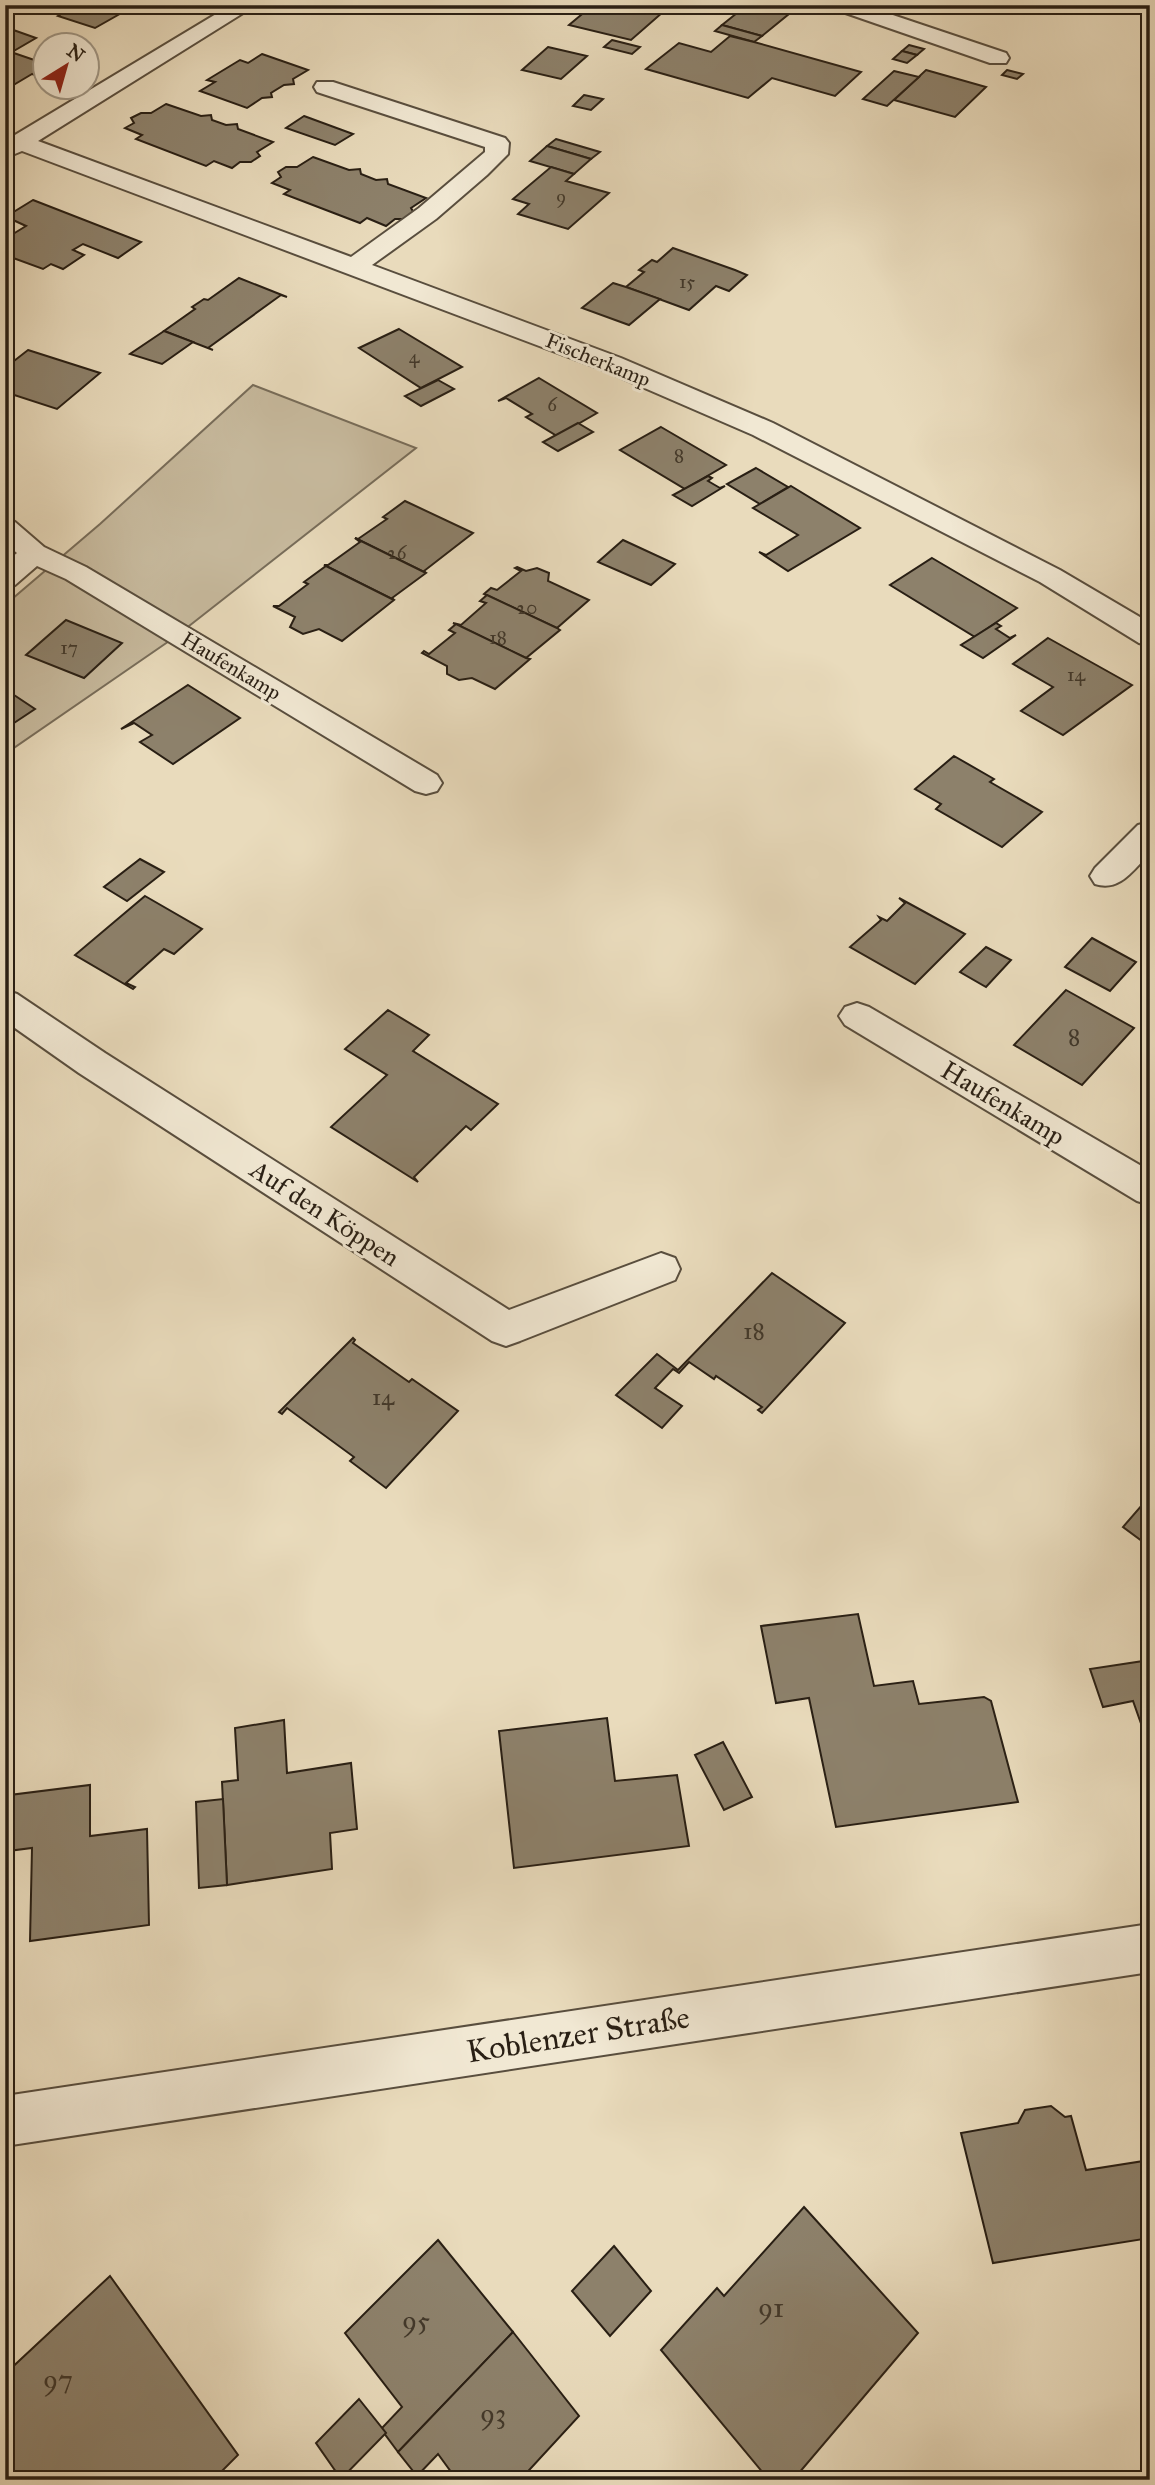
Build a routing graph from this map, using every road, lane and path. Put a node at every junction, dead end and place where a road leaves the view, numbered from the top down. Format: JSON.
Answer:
{"nodes":[{"id":1,"x":246,"y":5,"type":"edge"},
{"id":2,"x":841,"y":5,"type":"edge"},
{"id":3,"x":998,"y":58,"type":"dead end"},
{"id":4,"x":325,"y":87,"type":"dead end"},
{"id":5,"x":13,"y":146,"type":"edge"},
{"id":6,"x":353,"y":267,"type":"junction"},
{"id":7,"x":5,"y":527,"type":"edge"},
{"id":8,"x":34,"y":554,"type":"junction"},
{"id":9,"x":5,"y":579,"type":"edge"},
{"id":10,"x":1150,"y":636,"type":"edge"},
{"id":11,"x":426,"y":783,"type":"dead end"},
{"id":12,"x":1150,"y":833,"type":"edge"},
{"id":13,"x":1107,"y":876,"type":"dead end"},
{"id":14,"x":5,"y":1003,"type":"edge"},
{"id":15,"x":857,"y":1016,"type":"dead end"},
{"id":16,"x":1150,"y":1189,"type":"edge"},
{"id":17,"x":661,"y":1269,"type":"dead end"},
{"id":18,"x":1150,"y":1948,"type":"edge"},
{"id":19,"x":5,"y":2121,"type":"edge"}],
"edges":[{"from":1,"to":5,"type":"street"},
{"from":2,"to":3,"type":"street"},
{"from":4,"to":6,"type":"street"},
{"from":5,"to":6,"type":"street","name":"Fischerkamp"},
{"from":6,"to":10,"type":"street","name":"Fischerkamp"},
{"from":7,"to":8,"type":"street","name":"Haufenkamp"},
{"from":8,"to":9,"type":"street"},
{"from":8,"to":11,"type":"street","name":"Haufenkamp"},
{"from":12,"to":13,"type":"street"},
{"from":14,"to":17,"type":"street","name":"Auf den Köppen"},
{"from":15,"to":16,"type":"street","name":"Haufenkamp"},
{"from":18,"to":19,"type":"street","name":"Koblenzer Straße"}]}
